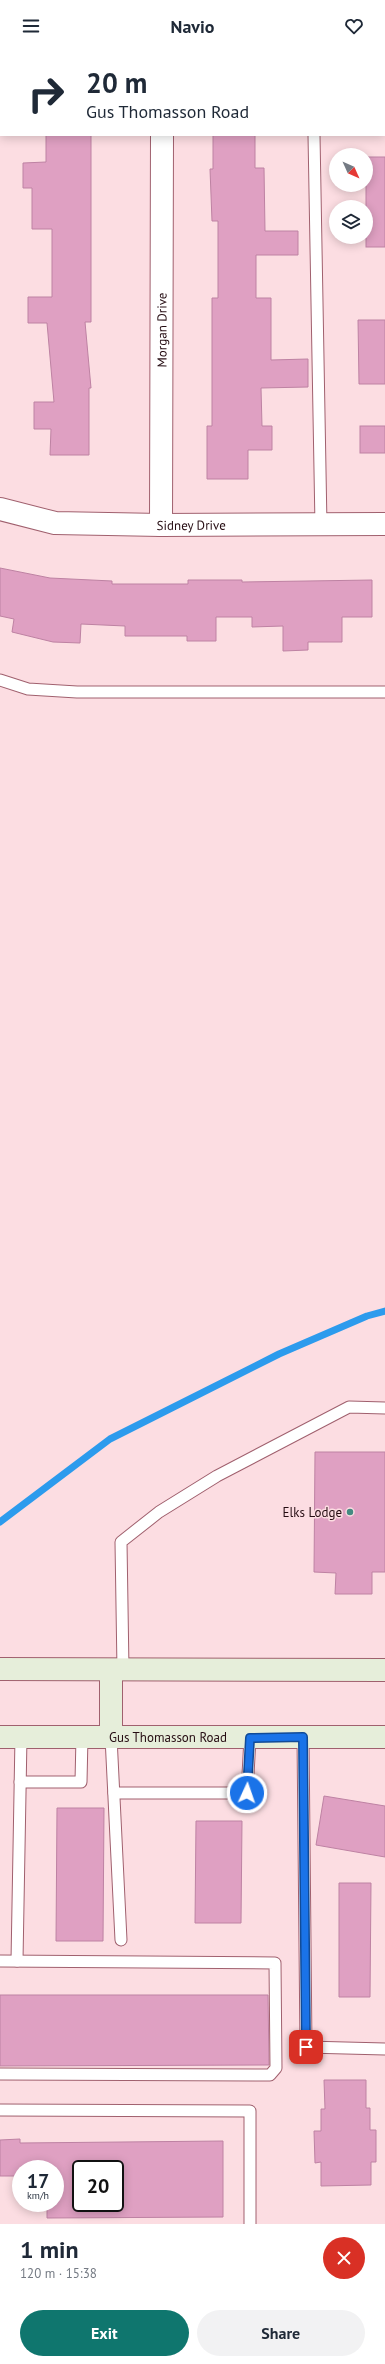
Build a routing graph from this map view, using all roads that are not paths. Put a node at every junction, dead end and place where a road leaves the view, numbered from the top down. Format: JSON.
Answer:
{"nodes":[{"id":1,"x":162,"y":136,"type":"edge"},
{"id":2,"x":314,"y":136,"type":"edge"},
{"id":3,"x":0,"y":509,"type":"edge"},
{"id":4,"x":385,"y":524,"type":"edge"},
{"id":5,"x":161,"y":525,"type":"junction"},
{"id":6,"x":321,"y":526,"type":"junction"},
{"id":7,"x":0,"y":680,"type":"edge"},
{"id":8,"x":385,"y":692,"type":"edge"},
{"id":9,"x":385,"y":1408,"type":"edge"},
{"id":10,"x":0,"y":1669,"type":"edge"},
{"id":11,"x":117,"y":1670,"type":"junction"},
{"id":12,"x":385,"y":1670,"type":"edge"},
{"id":13,"x":0,"y":1737,"type":"edge"},
{"id":14,"x":21,"y":1737,"type":"junction"},
{"id":15,"x":82,"y":1737,"type":"junction"},
{"id":16,"x":111,"y":1737,"type":"junction"},
{"id":17,"x":303,"y":1737,"type":"junction"},
{"id":18,"x":385,"y":1737,"type":"edge"},
{"id":19,"x":250,"y":1738,"type":"junction"},
{"id":20,"x":20,"y":1782,"type":"junction"},
{"id":21,"x":114,"y":1793,"type":"junction"},
{"id":22,"x":121,"y":1940,"type":"dead end"},
{"id":23,"x":0,"y":1961,"type":"edge"},
{"id":24,"x":17,"y":1961,"type":"junction"},
{"id":25,"x":385,"y":2049,"type":"edge"},
{"id":26,"x":0,"y":2074,"type":"edge"},
{"id":27,"x":0,"y":2110,"type":"edge"},
{"id":28,"x":250,"y":2224,"type":"edge"}],
"edges":[{"from":1,"to":5,"type":"street","name":"Morgan Drive"},
{"from":2,"to":6,"type":"lane"},
{"from":3,"to":5,"type":"street","name":"Sidney Drive"},
{"from":4,"to":6,"type":"street","name":"Sidney Drive"},
{"from":5,"to":6,"type":"street","name":"Sidney Drive"},
{"from":7,"to":8,"type":"lane"},
{"from":9,"to":11,"type":"lane"},
{"from":10,"to":11,"type":"main road"},
{"from":11,"to":12,"type":"main road"},
{"from":11,"to":16,"type":"main road"},
{"from":13,"to":14,"type":"main road","name":"Gus Thomasson Road"},
{"from":14,"to":15,"type":"main road","name":"Gus Thomasson Road"},
{"from":14,"to":20,"type":"lane"},
{"from":15,"to":16,"type":"main road","name":"Gus Thomasson Road"},
{"from":15,"to":20,"type":"lane"},
{"from":16,"to":19,"type":"main road","name":"Gus Thomasson Road"},
{"from":16,"to":21,"type":"lane"},
{"from":17,"to":18,"type":"main road","name":"Gus Thomasson Road"},
{"from":17,"to":19,"type":"main road","name":"Gus Thomasson Road"},
{"from":17,"to":25,"type":"lane"},
{"from":19,"to":21,"type":"lane"},
{"from":20,"to":24,"type":"lane"},
{"from":21,"to":22,"type":"lane"},
{"from":23,"to":24,"type":"lane"},
{"from":24,"to":26,"type":"lane"},
{"from":27,"to":28,"type":"lane"}]}
